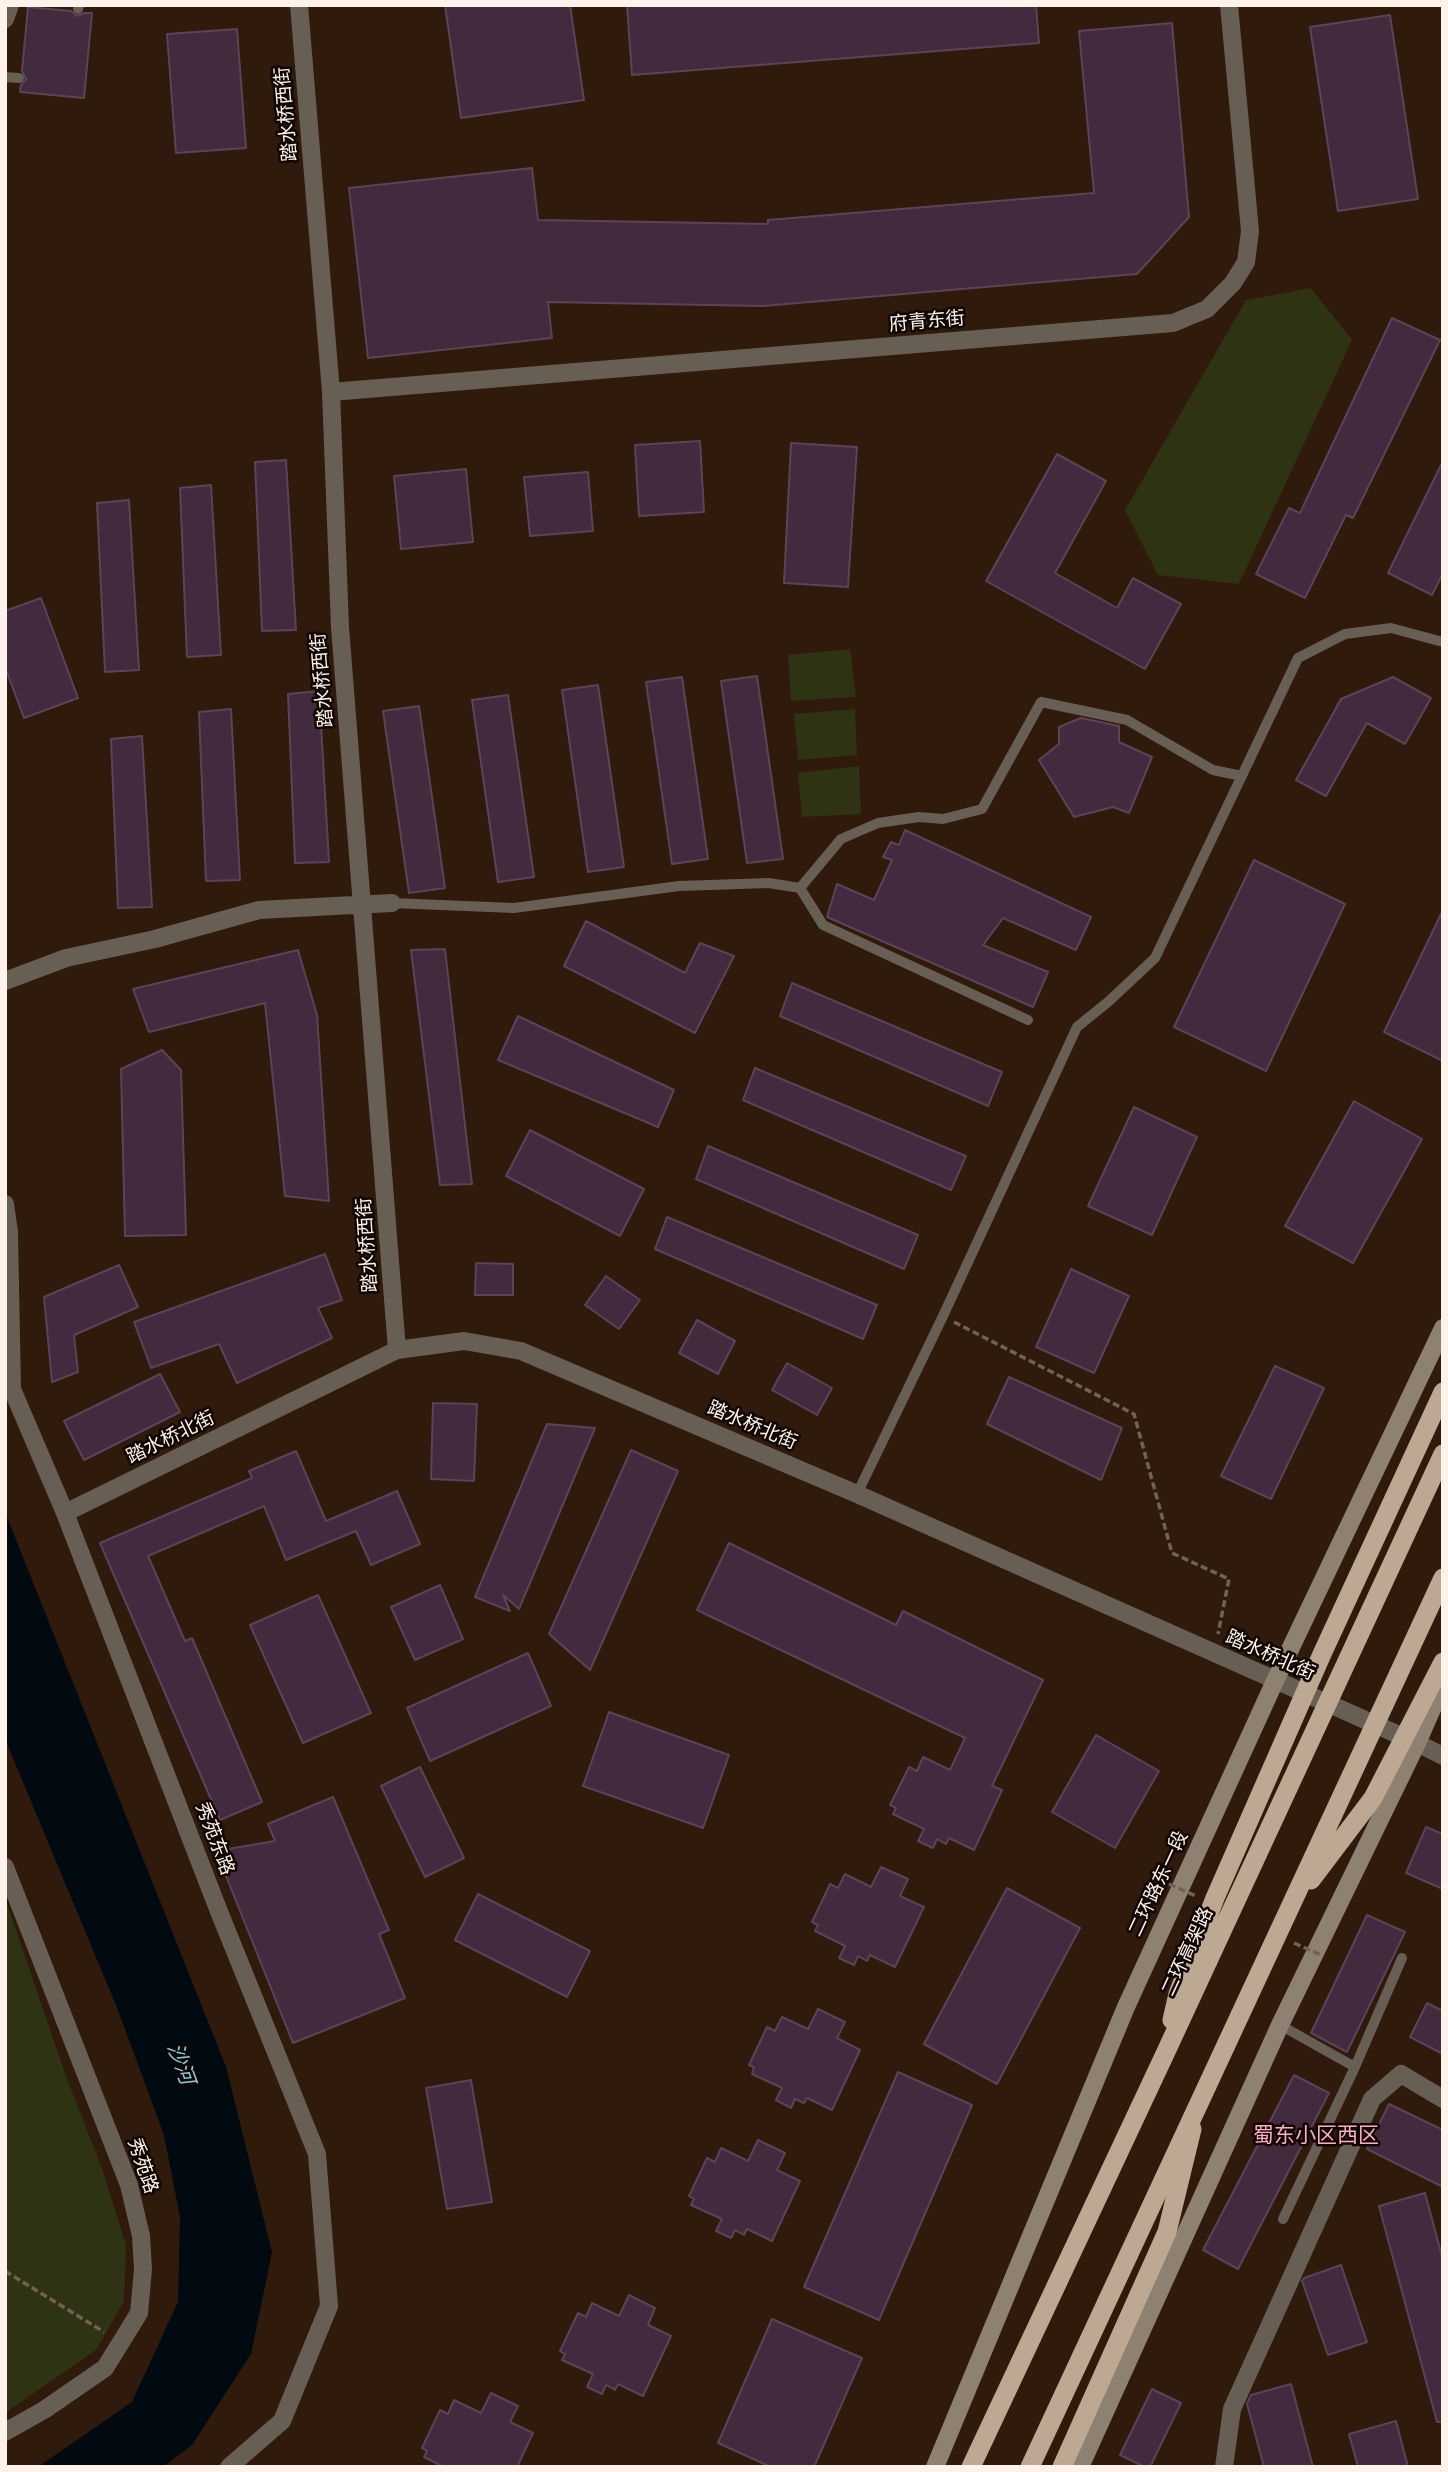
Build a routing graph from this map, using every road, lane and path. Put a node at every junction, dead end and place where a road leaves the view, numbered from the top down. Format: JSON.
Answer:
{"nodes":[{"id":1,"x":10,"y":5,"type":"edge"},
{"id":2,"x":299,"y":5,"type":"edge"},
{"id":3,"x":1229,"y":5,"type":"edge"},
{"id":4,"x":5,"y":19,"type":"edge"},
{"id":5,"x":5,"y":77,"type":"edge"},
{"id":6,"x":19,"y":78,"type":"dead end"},
{"id":7,"x":331,"y":392,"type":"junction"},
{"id":8,"x":1443,"y":642,"type":"edge"},
{"id":9,"x":1241,"y":776,"type":"junction"},
{"id":10,"x":800,"y":888,"type":"junction"},
{"id":11,"x":392,"y":903,"type":"joint"},
{"id":12,"x":363,"y":905,"type":"junction"},
{"id":13,"x":5,"y":982,"type":"edge"},
{"id":14,"x":1028,"y":1020,"type":"dead end"},
{"id":15,"x":5,"y":1204,"type":"edge"},
{"id":16,"x":943,"y":1316,"type":"junction"},
{"id":17,"x":1443,"y":1328,"type":"edge"},
{"id":18,"x":397,"y":1350,"type":"junction"},
{"id":19,"x":1443,"y":1392,"type":"edge"},
{"id":20,"x":1443,"y":1454,"type":"edge"},
{"id":21,"x":857,"y":1494,"type":"junction"},
{"id":22,"x":65,"y":1513,"type":"junction"},
{"id":23,"x":1443,"y":1578,"type":"edge"},
{"id":24,"x":1215,"y":1654,"type":"junction"},
{"id":25,"x":1443,"y":1662,"type":"edge"},
{"id":26,"x":1275,"y":1681,"type":"junction"},
{"id":27,"x":1443,"y":1684,"type":"edge"},
{"id":28,"x":1417,"y":1743,"type":"junction"},
{"id":29,"x":1443,"y":1756,"type":"edge"},
{"id":30,"x":5,"y":1867,"type":"edge"},
{"id":31,"x":1288,"y":1912,"type":"junction"},
{"id":32,"x":1402,"y":1958,"type":"dead end"},
{"id":33,"x":1280,"y":2025,"type":"junction"},
{"id":34,"x":1164,"y":2056,"type":"junction"},
{"id":35,"x":1355,"y":2067,"type":"junction"},
{"id":36,"x":1443,"y":2099,"type":"edge"},
{"id":37,"x":1197,"y":2107,"type":"junction"},
{"id":38,"x":1283,"y":2220,"type":"dead end"},
{"id":39,"x":5,"y":2271,"type":"edge"},
{"id":40,"x":121,"y":2342,"type":"junction"},
{"id":41,"x":5,"y":2432,"type":"edge"},
{"id":42,"x":229,"y":2467,"type":"edge"},
{"id":43,"x":935,"y":2467,"type":"edge"},
{"id":44,"x":971,"y":2467,"type":"edge"},
{"id":45,"x":1030,"y":2467,"type":"edge"},
{"id":46,"x":1062,"y":2467,"type":"edge"},
{"id":47,"x":1080,"y":2467,"type":"edge"},
{"id":48,"x":1224,"y":2467,"type":"edge"}],
"edges":[{"from":1,"to":4,"type":"street"},
{"from":2,"to":7,"type":"street","name":"踏水桥西街"},
{"from":3,"to":7,"type":"street","name":"府青东街"},
{"from":5,"to":6,"type":"lane"},
{"from":7,"to":12,"type":"street","name":"踏水桥西街"},
{"from":8,"to":9,"type":"lane"},
{"from":9,"to":10,"type":"lane"},
{"from":9,"to":16,"type":"lane"},
{"from":10,"to":11,"type":"lane"},
{"from":10,"to":14,"type":"lane"},
{"from":11,"to":12,"type":"street"},
{"from":12,"to":13,"type":"street"},
{"from":12,"to":18,"type":"street","name":"踏水桥西街"},
{"from":15,"to":22,"type":"street","name":"秀苑东路"},
{"from":16,"to":21,"type":"lane"},
{"from":16,"to":24,"type":"path"},
{"from":17,"to":26,"type":"main road","name":"二环路东一段"},
{"from":18,"to":21,"type":"street","name":"踏水桥北街"},
{"from":18,"to":22,"type":"street","name":"踏水桥北街"},
{"from":19,"to":34,"type":"highway","bridge":true},
{"from":20,"to":34,"type":"highway","name":"二环高架路","bridge":true},
{"from":21,"to":24,"type":"street","name":"踏水桥北街"},
{"from":22,"to":42,"type":"street","name":"秀苑东路"},
{"from":23,"to":31,"type":"highway","bridge":true},
{"from":24,"to":26,"type":"street","name":"踏水桥北街"},
{"from":25,"to":31,"type":"highway","bridge":true},
{"from":26,"to":28,"type":"street","name":"踏水桥北街"},
{"from":26,"to":43,"type":"main road","name":"二环路东一段"},
{"from":27,"to":28,"type":"main road"},
{"from":28,"to":29,"type":"street","name":"踏水桥北街"},
{"from":28,"to":33,"type":"main road"},
{"from":30,"to":40,"type":"street","name":"秀苑路"},
{"from":31,"to":37,"type":"highway","bridge":true},
{"from":32,"to":35,"type":"lane"},
{"from":33,"to":35,"type":"lane"},
{"from":33,"to":47,"type":"main road"},
{"from":34,"to":44,"type":"highway","name":"二环高架路","bridge":true},
{"from":35,"to":38,"type":"lane"},
{"from":36,"to":48,"type":"street"},
{"from":37,"to":45,"type":"highway","bridge":true},
{"from":37,"to":46,"type":"highway","bridge":true},
{"from":39,"to":40,"type":"path"},
{"from":40,"to":41,"type":"street","name":"秀苑路"}]}
